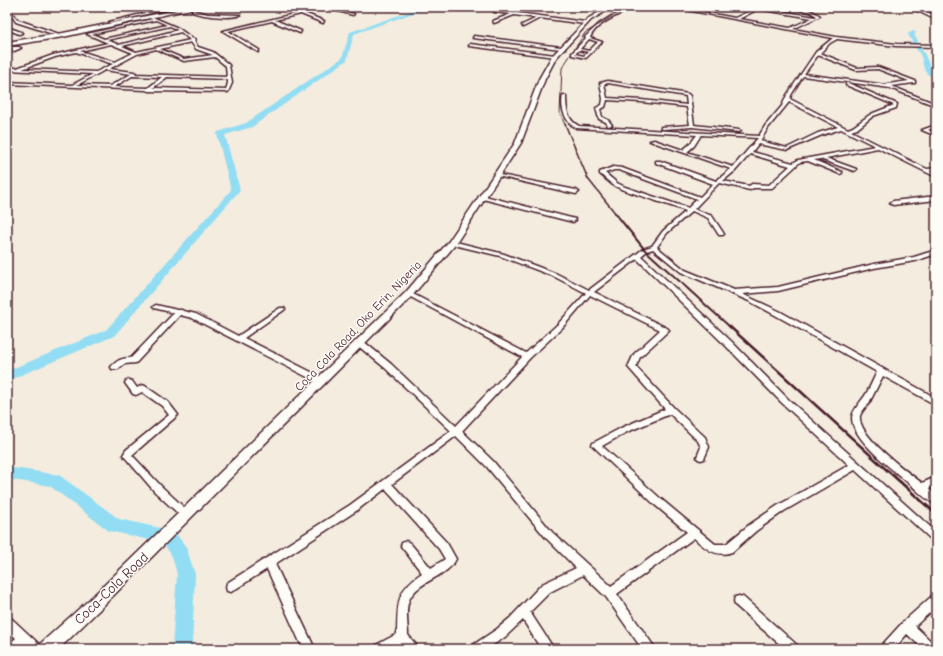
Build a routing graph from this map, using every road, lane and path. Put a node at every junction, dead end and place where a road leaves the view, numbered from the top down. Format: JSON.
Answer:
{"nodes":[{"id":1,"x":174,"y":7,"type":"edge"},
{"id":2,"x":177,"y":7,"type":"edge"},
{"id":3,"x":327,"y":7,"type":"edge"},
{"id":4,"x":612,"y":7,"type":"edge"},
{"id":5,"x":634,"y":7,"type":"edge"},
{"id":6,"x":672,"y":7,"type":"edge"},
{"id":7,"x":790,"y":7,"type":"edge"},
{"id":8,"x":913,"y":7,"type":"edge"},
{"id":9,"x":191,"y":8,"type":"edge"},
{"id":10,"x":759,"y":8,"type":"edge"},
{"id":11,"x":921,"y":9,"type":"edge"},
{"id":12,"x":936,"y":10,"type":"edge"},
{"id":13,"x":495,"y":11,"type":"dead end"},
{"id":14,"x":11,"y":13,"type":"dead end"},
{"id":15,"x":302,"y":13,"type":"junction"},
{"id":16,"x":353,"y":14,"type":"dead end"},
{"id":17,"x":514,"y":14,"type":"junction"},
{"id":18,"x":239,"y":15,"type":"dead end"},
{"id":19,"x":150,"y":17,"type":"junction"},
{"id":20,"x":936,"y":17,"type":"edge"},
{"id":21,"x":540,"y":18,"type":"junction"},
{"id":22,"x":815,"y":18,"type":"junction"},
{"id":23,"x":157,"y":19,"type":"junction"},
{"id":24,"x":736,"y":19,"type":"junction"},
{"id":25,"x":273,"y":20,"type":"junction"},
{"id":26,"x":110,"y":22,"type":"dead end"},
{"id":27,"x":323,"y":22,"type":"dead end"},
{"id":28,"x":494,"y":22,"type":"dead end"},
{"id":29,"x":585,"y":23,"type":"junction"},
{"id":30,"x":170,"y":25,"type":"junction"},
{"id":31,"x":523,"y":26,"type":"dead end"},
{"id":32,"x":7,"y":28,"type":"edge"},
{"id":33,"x":791,"y":29,"type":"junction"},
{"id":34,"x":180,"y":31,"type":"junction"},
{"id":35,"x":300,"y":32,"type":"dead end"},
{"id":36,"x":20,"y":33,"type":"dead end"},
{"id":37,"x":60,"y":35,"type":"junction"},
{"id":38,"x":474,"y":37,"type":"dead end"},
{"id":39,"x":587,"y":37,"type":"junction"},
{"id":40,"x":836,"y":38,"type":"junction"},
{"id":41,"x":103,"y":40,"type":"junction"},
{"id":42,"x":194,"y":40,"type":"junction"},
{"id":43,"x":111,"y":43,"type":"junction"},
{"id":44,"x":7,"y":44,"type":"edge"},
{"id":45,"x":470,"y":45,"type":"dead end"},
{"id":46,"x":118,"y":46,"type":"junction"},
{"id":47,"x":936,"y":46,"type":"edge"},
{"id":48,"x":7,"y":48,"type":"edge"},
{"id":49,"x":156,"y":48,"type":"junction"},
{"id":50,"x":561,"y":48,"type":"junction"},
{"id":51,"x":578,"y":49,"type":"junction"},
{"id":52,"x":77,"y":50,"type":"junction"},
{"id":53,"x":258,"y":51,"type":"dead end"},
{"id":54,"x":591,"y":52,"type":"junction"},
{"id":55,"x":7,"y":53,"type":"edge"},
{"id":56,"x":136,"y":53,"type":"junction"},
{"id":57,"x":817,"y":53,"type":"junction"},
{"id":58,"x":217,"y":56,"type":"junction"},
{"id":59,"x":555,"y":56,"type":"junction"},
{"id":60,"x":114,"y":63,"type":"junction"},
{"id":61,"x":7,"y":69,"type":"edge"},
{"id":62,"x":104,"y":69,"type":"junction"},
{"id":63,"x":18,"y":70,"type":"junction"},
{"id":64,"x":97,"y":73,"type":"junction"},
{"id":65,"x":132,"y":75,"type":"junction"},
{"id":66,"x":802,"y":75,"type":"junction"},
{"id":67,"x":166,"y":76,"type":"junction"},
{"id":68,"x":229,"y":78,"type":"junction"},
{"id":69,"x":842,"y":82,"type":"junction"},
{"id":70,"x":7,"y":83,"type":"edge"},
{"id":71,"x":74,"y":85,"type":"junction"},
{"id":72,"x":884,"y":86,"type":"junction"},
{"id":73,"x":111,"y":87,"type":"junction"},
{"id":74,"x":148,"y":90,"type":"junction"},
{"id":75,"x":564,"y":96,"type":"dead end"},
{"id":76,"x":605,"y":99,"type":"junction"},
{"id":77,"x":788,"y":100,"type":"junction"},
{"id":78,"x":936,"y":105,"type":"edge"},
{"id":79,"x":690,"y":106,"type":"junction"},
{"id":80,"x":692,"y":126,"type":"junction"},
{"id":81,"x":936,"y":126,"type":"edge"},
{"id":82,"x":610,"y":128,"type":"junction"},
{"id":83,"x":840,"y":128,"type":"junction"},
{"id":84,"x":739,"y":131,"type":"dead end"},
{"id":85,"x":847,"y":131,"type":"junction"},
{"id":86,"x":700,"y":134,"type":"junction"},
{"id":87,"x":936,"y":135,"type":"edge"},
{"id":88,"x":758,"y":140,"type":"junction"},
{"id":89,"x":652,"y":141,"type":"dead end"},
{"id":90,"x":878,"y":147,"type":"junction"},
{"id":91,"x":684,"y":152,"type":"junction"},
{"id":92,"x":748,"y":152,"type":"junction"},
{"id":93,"x":819,"y":157,"type":"junction"},
{"id":94,"x":808,"y":159,"type":"junction"},
{"id":95,"x":658,"y":162,"type":"dead end"},
{"id":96,"x":793,"y":165,"type":"junction"},
{"id":97,"x":734,"y":169,"type":"junction"},
{"id":98,"x":936,"y":169,"type":"edge"},
{"id":99,"x":854,"y":170,"type":"dead end"},
{"id":100,"x":926,"y":171,"type":"junction"},
{"id":101,"x":840,"y":173,"type":"dead end"},
{"id":102,"x":497,"y":175,"type":"junction"},
{"id":103,"x":936,"y":176,"type":"edge"},
{"id":104,"x":718,"y":182,"type":"junction"},
{"id":105,"x":576,"y":192,"type":"dead end"},
{"id":106,"x":481,"y":197,"type":"junction"},
{"id":107,"x":936,"y":198,"type":"edge"},
{"id":108,"x":701,"y":199,"type":"junction"},
{"id":109,"x":893,"y":203,"type":"dead end"},
{"id":110,"x":690,"y":210,"type":"junction"},
{"id":111,"x":573,"y":220,"type":"dead end"},
{"id":112,"x":721,"y":234,"type":"dead end"},
{"id":113,"x":452,"y":243,"type":"junction"},
{"id":114,"x":654,"y":247,"type":"junction"},
{"id":115,"x":936,"y":252,"type":"edge"},
{"id":116,"x":638,"y":256,"type":"junction"},
{"id":117,"x":732,"y":292,"type":"junction"},
{"id":118,"x":752,"y":292,"type":"junction"},
{"id":119,"x":589,"y":293,"type":"junction"},
{"id":120,"x":409,"y":294,"type":"junction"},
{"id":121,"x":751,"y":300,"type":"junction"},
{"id":122,"x":156,"y":307,"type":"dead end"},
{"id":123,"x":282,"y":309,"type":"dead end"},
{"id":124,"x":180,"y":311,"type":"junction"},
{"id":125,"x":238,"y":339,"type":"junction"},
{"id":126,"x":360,"y":343,"type":"junction"},
{"id":127,"x":527,"y":356,"type":"junction"},
{"id":128,"x":115,"y":367,"type":"dead end"},
{"id":129,"x":881,"y":372,"type":"junction"},
{"id":130,"x":322,"y":381,"type":"junction"},
{"id":131,"x":129,"y":383,"type":"dead end"},
{"id":132,"x":936,"y":402,"type":"edge"},
{"id":133,"x":670,"y":410,"type":"junction"},
{"id":134,"x":456,"y":432,"type":"junction"},
{"id":135,"x":701,"y":456,"type":"dead end"},
{"id":136,"x":855,"y":466,"type":"junction"},
{"id":137,"x":936,"y":481,"type":"edge"},
{"id":138,"x":386,"y":484,"type":"junction"},
{"id":139,"x":921,"y":488,"type":"junction"},
{"id":140,"x":936,"y":500,"type":"edge"},
{"id":141,"x":186,"y":515,"type":"junction"},
{"id":142,"x":175,"y":526,"type":"joint"},
{"id":143,"x":694,"y":533,"type":"junction"},
{"id":144,"x":936,"y":538,"type":"edge"},
{"id":145,"x":406,"y":546,"type":"dead end"},
{"id":146,"x":269,"y":562,"type":"junction"},
{"id":147,"x":584,"y":569,"type":"junction"},
{"id":148,"x":430,"y":575,"type":"junction"},
{"id":149,"x":231,"y":587,"type":"dead end"},
{"id":150,"x":610,"y":593,"type":"junction"},
{"id":151,"x":936,"y":600,"type":"edge"},
{"id":152,"x":739,"y":601,"type":"dead end"},
{"id":153,"x":524,"y":612,"type":"junction"},
{"id":154,"x":7,"y":622,"type":"edge"},
{"id":155,"x":907,"y":626,"type":"junction"},
{"id":156,"x":24,"y":638,"type":"junction"},
{"id":157,"x":402,"y":638,"type":"junction"},
{"id":158,"x":12,"y":649,"type":"edge"},
{"id":159,"x":36,"y":649,"type":"edge"},
{"id":160,"x":47,"y":649,"type":"edge"},
{"id":161,"x":309,"y":649,"type":"edge"},
{"id":162,"x":380,"y":649,"type":"edge"},
{"id":163,"x":412,"y":649,"type":"edge"},
{"id":164,"x":477,"y":649,"type":"edge"},
{"id":165,"x":548,"y":649,"type":"edge"},
{"id":166,"x":649,"y":649,"type":"edge"},
{"id":167,"x":793,"y":649,"type":"edge"},
{"id":168,"x":886,"y":649,"type":"edge"},
{"id":169,"x":932,"y":649,"type":"edge"}],
"edges":[{"from":1,"to":26,"type":"street"},
{"from":2,"to":9,"type":"street"},
{"from":3,"to":15,"type":"street"},
{"from":3,"to":16,"type":"street"},
{"from":4,"to":29,"type":"street","name":"Coca Cola Road, Oko Erin, Nigeria"},
{"from":5,"to":39,"type":"street"},
{"from":6,"to":24,"type":"street"},
{"from":7,"to":22,"type":"street"},
{"from":8,"to":20,"type":"highway"},
{"from":9,"to":18,"type":"street"},
{"from":9,"to":19,"type":"main road"},
{"from":9,"to":37,"type":"main road"},
{"from":10,"to":22,"type":"street"},
{"from":10,"to":24,"type":"street"},
{"from":11,"to":12,"type":"street"},
{"from":11,"to":20,"type":"highway"},
{"from":13,"to":17,"type":"street"},
{"from":14,"to":37,"type":"street"},
{"from":15,"to":25,"type":"street"},
{"from":15,"to":27,"type":"street"},
{"from":17,"to":21,"type":"street"},
{"from":17,"to":28,"type":"street"},
{"from":19,"to":23,"type":"street"},
{"from":19,"to":44,"type":"main road"},
{"from":21,"to":29,"type":"street"},
{"from":21,"to":31,"type":"street"},
{"from":22,"to":33,"type":"street"},
{"from":23,"to":30,"type":"street"},
{"from":23,"to":41,"type":"street"},
{"from":24,"to":33,"type":"street"},
{"from":25,"to":35,"type":"street"},
{"from":25,"to":53,"type":"street"},
{"from":29,"to":50,"type":"street","name":"Coca Cola Road, Oko Erin, Nigeria"},
{"from":30,"to":34,"type":"street"},
{"from":30,"to":41,"type":"street"},
{"from":32,"to":36,"type":"street"},
{"from":33,"to":40,"type":"street"},
{"from":34,"to":42,"type":"street"},
{"from":34,"to":46,"type":"street"},
{"from":37,"to":44,"type":"main road"},
{"from":38,"to":50,"type":"street"},
{"from":39,"to":51,"type":"street"},
{"from":39,"to":54,"type":"street"},
{"from":40,"to":47,"type":"street"},
{"from":40,"to":57,"type":"street"},
{"from":41,"to":43,"type":"street"},
{"from":42,"to":49,"type":"street"},
{"from":42,"to":58,"type":"street"},
{"from":43,"to":46,"type":"street"},
{"from":43,"to":52,"type":"street"},
{"from":45,"to":59,"type":"street"},
{"from":46,"to":56,"type":"street"},
{"from":48,"to":55,"type":"street"},
{"from":49,"to":56,"type":"street"},
{"from":49,"to":58,"type":"street"},
{"from":50,"to":59,"type":"street","name":"Coca Cola Road, Oko Erin, Nigeria"},
{"from":51,"to":54,"type":"street"},
{"from":51,"to":54,"type":"street"},
{"from":52,"to":60,"type":"street"},
{"from":52,"to":63,"type":"street"},
{"from":56,"to":60,"type":"street"},
{"from":57,"to":66,"type":"street"},
{"from":57,"to":72,"type":"street"},
{"from":58,"to":68,"type":"street"},
{"from":59,"to":102,"type":"street","name":"Coca Cola Road, Oko Erin, Nigeria"},
{"from":60,"to":62,"type":"street"},
{"from":61,"to":63,"type":"street"},
{"from":62,"to":64,"type":"street"},
{"from":62,"to":65,"type":"street"},
{"from":63,"to":64,"type":"street"},
{"from":64,"to":71,"type":"street"},
{"from":65,"to":67,"type":"street"},
{"from":65,"to":73,"type":"street"},
{"from":66,"to":69,"type":"street"},
{"from":66,"to":77,"type":"street"},
{"from":67,"to":68,"type":"street"},
{"from":67,"to":74,"type":"street"},
{"from":68,"to":74,"type":"street"},
{"from":69,"to":72,"type":"street"},
{"from":69,"to":85,"type":"street"},
{"from":70,"to":71,"type":"street"},
{"from":71,"to":73,"type":"street"},
{"from":72,"to":78,"type":"street"},
{"from":73,"to":74,"type":"street"},
{"from":75,"to":82,"type":"street"},
{"from":76,"to":79,"type":"street"},
{"from":76,"to":79,"type":"street"},
{"from":76,"to":82,"type":"street"},
{"from":77,"to":83,"type":"street"},
{"from":77,"to":88,"type":"street"},
{"from":79,"to":80,"type":"street"},
{"from":80,"to":82,"type":"street"},
{"from":80,"to":84,"type":"street"},
{"from":81,"to":87,"type":"street"},
{"from":82,"to":86,"type":"street"},
{"from":83,"to":85,"type":"street"},
{"from":83,"to":88,"type":"street"},
{"from":85,"to":90,"type":"street"},
{"from":86,"to":88,"type":"street"},
{"from":86,"to":91,"type":"street"},
{"from":88,"to":92,"type":"street"},
{"from":89,"to":91,"type":"street"},
{"from":90,"to":93,"type":"street"},
{"from":90,"to":100,"type":"street"},
{"from":91,"to":97,"type":"street"},
{"from":92,"to":96,"type":"street"},
{"from":92,"to":97,"type":"street"},
{"from":93,"to":94,"type":"street"},
{"from":93,"to":99,"type":"street"},
{"from":94,"to":96,"type":"street"},
{"from":94,"to":101,"type":"street"},
{"from":95,"to":104,"type":"street"},
{"from":96,"to":104,"type":"street"},
{"from":97,"to":104,"type":"street"},
{"from":98,"to":100,"type":"street"},
{"from":100,"to":103,"type":"street"},
{"from":102,"to":105,"type":"street"},
{"from":102,"to":106,"type":"street","name":"Coca Cola Road, Oko Erin, Nigeria"},
{"from":104,"to":108,"type":"street"},
{"from":106,"to":111,"type":"street"},
{"from":106,"to":113,"type":"street","name":"Coca Cola Road, Oko Erin, Nigeria"},
{"from":107,"to":109,"type":"street"},
{"from":108,"to":110,"type":"street"},
{"from":108,"to":110,"type":"street"},
{"from":110,"to":112,"type":"street"},
{"from":110,"to":114,"type":"street"},
{"from":113,"to":119,"type":"street"},
{"from":113,"to":120,"type":"street","name":"Coca Cola Road, Oko Erin, Nigeria"},
{"from":114,"to":116,"type":"street"},
{"from":114,"to":117,"type":"street"},
{"from":115,"to":118,"type":"street"},
{"from":116,"to":119,"type":"street"},
{"from":116,"to":136,"type":"street"},
{"from":117,"to":118,"type":"street"},
{"from":117,"to":121,"type":"street"},
{"from":118,"to":121,"type":"street"},
{"from":119,"to":127,"type":"street"},
{"from":119,"to":133,"type":"street"},
{"from":120,"to":126,"type":"street","name":"Coca Cola Road, Oko Erin, Nigeria"},
{"from":120,"to":127,"type":"street"},
{"from":121,"to":129,"type":"street"},
{"from":122,"to":124,"type":"street"},
{"from":123,"to":125,"type":"street"},
{"from":124,"to":125,"type":"street"},
{"from":124,"to":128,"type":"street"},
{"from":125,"to":130,"type":"street"},
{"from":126,"to":130,"type":"street","name":"Coca Cola Road, Oko Erin, Nigeria"},
{"from":126,"to":134,"type":"street"},
{"from":127,"to":134,"type":"street"},
{"from":129,"to":132,"type":"street"},
{"from":129,"to":139,"type":"street"},
{"from":130,"to":141,"type":"street","name":"Coca Cola Road, Oko Erin, Nigeria"},
{"from":131,"to":141,"type":"street"},
{"from":133,"to":135,"type":"street"},
{"from":133,"to":143,"type":"street"},
{"from":134,"to":138,"type":"street"},
{"from":134,"to":147,"type":"street"},
{"from":136,"to":143,"type":"street"},
{"from":136,"to":144,"type":"street"},
{"from":137,"to":139,"type":"street"},
{"from":138,"to":146,"type":"street"},
{"from":138,"to":148,"type":"street"},
{"from":139,"to":140,"type":"street"},
{"from":141,"to":142,"type":"street","name":"Coca Cola Road, Oko Erin, Nigeria"},
{"from":142,"to":160,"type":"street","name":"Coca-Cola Road"},
{"from":143,"to":150,"type":"street"},
{"from":145,"to":148,"type":"street"},
{"from":146,"to":149,"type":"street"},
{"from":146,"to":161,"type":"street"},
{"from":147,"to":150,"type":"street"},
{"from":147,"to":153,"type":"street"},
{"from":148,"to":157,"type":"street"},
{"from":150,"to":166,"type":"street"},
{"from":151,"to":155,"type":"street"},
{"from":152,"to":167,"type":"street"},
{"from":153,"to":164,"type":"street"},
{"from":153,"to":165,"type":"street"},
{"from":154,"to":156,"type":"street"},
{"from":155,"to":168,"type":"street"},
{"from":155,"to":169,"type":"street"},
{"from":156,"to":158,"type":"street"},
{"from":156,"to":159,"type":"street"},
{"from":157,"to":162,"type":"street"},
{"from":157,"to":163,"type":"street"}]}
